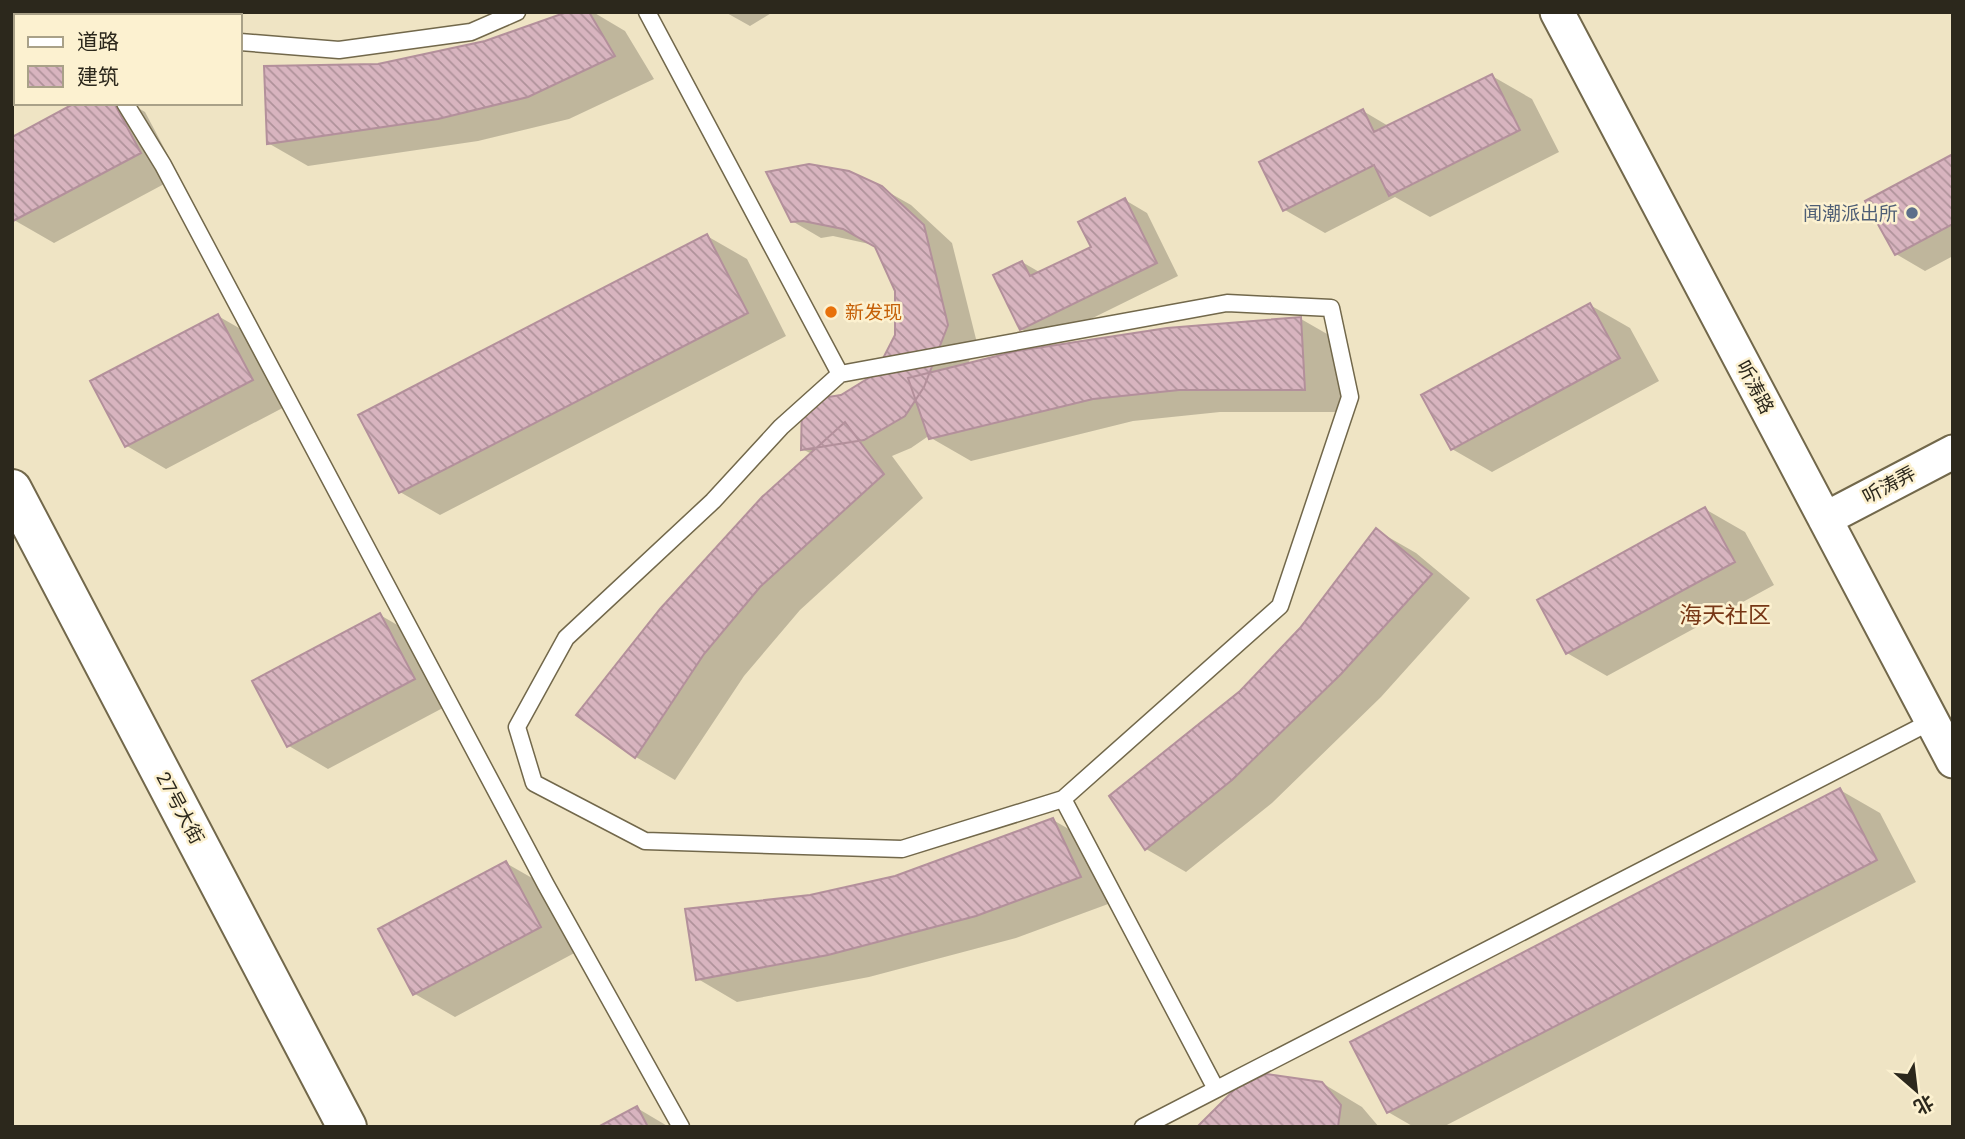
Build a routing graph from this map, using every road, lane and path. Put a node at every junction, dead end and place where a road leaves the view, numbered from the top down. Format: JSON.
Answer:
{"nodes":[{"id":1,"x":517,"y":12,"type":"edge"},
{"id":2,"x":647,"y":12,"type":"edge"},
{"id":3,"x":1557,"y":12,"type":"edge"},
{"id":4,"x":242,"y":42,"type":"edge"},
{"id":5,"x":126,"y":105,"type":"edge"},
{"id":6,"x":840,"y":373,"type":"junction"},
{"id":7,"x":1953,"y":452,"type":"edge"},
{"id":8,"x":12,"y":489,"type":"edge"},
{"id":9,"x":1825,"y":519,"type":"junction"},
{"id":10,"x":1932,"y":721,"type":"junction"},
{"id":11,"x":1953,"y":761,"type":"edge"},
{"id":12,"x":1063,"y":799,"type":"junction"},
{"id":13,"x":1216,"y":1089,"type":"junction"},
{"id":14,"x":347,"y":1127,"type":"edge"},
{"id":15,"x":681,"y":1127,"type":"edge"},
{"id":16,"x":1143,"y":1127,"type":"edge"}],
"edges":[{"from":1,"to":4,"type":"lane"},
{"from":2,"to":6,"type":"lane"},
{"from":3,"to":9,"type":"street","name":"听涛路"},
{"from":5,"to":15,"type":"lane"},
{"from":6,"to":12,"type":"lane"},
{"from":6,"to":12,"type":"lane"},
{"from":7,"to":9,"type":"street","name":"听涛弄"},
{"from":8,"to":14,"type":"street","name":"27号大街"},
{"from":9,"to":10,"type":"street","name":"听涛路"},
{"from":10,"to":11,"type":"street","name":"听涛路"},
{"from":10,"to":13,"type":"lane"},
{"from":12,"to":13,"type":"lane"},
{"from":13,"to":16,"type":"lane"}]}
